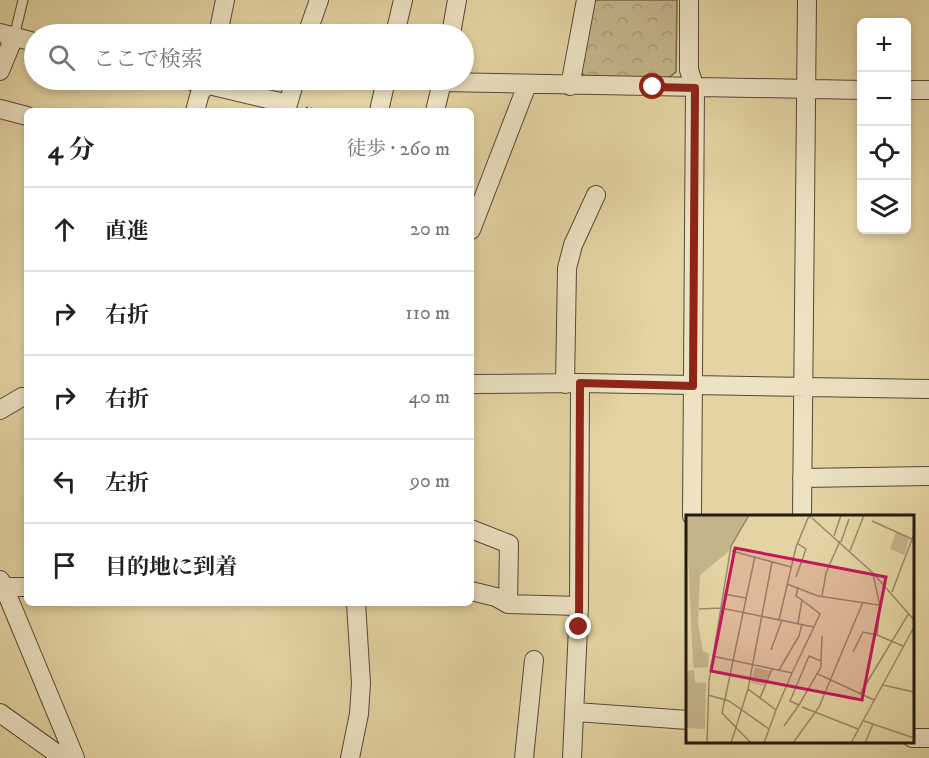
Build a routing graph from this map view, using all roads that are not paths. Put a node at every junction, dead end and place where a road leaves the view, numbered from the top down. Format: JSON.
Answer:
{"nodes":[{"id":1,"x":23,"y":0,"type":"edge"},
{"id":2,"x":225,"y":0,"type":"edge"},
{"id":3,"x":319,"y":0,"type":"edge"},
{"id":4,"x":403,"y":0,"type":"edge"},
{"id":5,"x":457,"y":0,"type":"edge"},
{"id":6,"x":586,"y":0,"type":"edge"},
{"id":7,"x":689,"y":0,"type":"edge"},
{"id":8,"x":807,"y":0,"type":"edge"},
{"id":9,"x":220,"y":24,"type":"edge"},
{"id":10,"x":311,"y":24,"type":"edge"},
{"id":11,"x":397,"y":24,"type":"edge"},
{"id":12,"x":453,"y":24,"type":"edge"},
{"id":13,"x":7,"y":35,"type":"edge"},
{"id":14,"x":24,"y":39,"type":"edge"},
{"id":15,"x":0,"y":71,"type":"edge"},
{"id":16,"x":474,"y":83,"type":"edge"},
{"id":17,"x":527,"y":85,"type":"junction"},
{"id":18,"x":570,"y":86,"type":"junction"},
{"id":19,"x":695,"y":88,"type":"junction"},
{"id":20,"x":202,"y":90,"type":"edge"},
{"id":21,"x":232,"y":90,"type":"edge"},
{"id":22,"x":292,"y":90,"type":"edge"},
{"id":23,"x":384,"y":90,"type":"edge"},
{"id":24,"x":440,"y":90,"type":"edge"},
{"id":25,"x":806,"y":90,"type":"junction"},
{"id":26,"x":857,"y":90,"type":"edge"},
{"id":27,"x":911,"y":90,"type":"edge"},
{"id":28,"x":929,"y":90,"type":"edge"},
{"id":29,"x":196,"y":108,"type":"edge"},
{"id":30,"x":287,"y":108,"type":"edge"},
{"id":31,"x":380,"y":108,"type":"edge"},
{"id":32,"x":436,"y":108,"type":"edge"},
{"id":33,"x":0,"y":109,"type":"edge"},
{"id":34,"x":24,"y":115,"type":"edge"},
{"id":35,"x":596,"y":195,"type":"dead end"},
{"id":36,"x":474,"y":222,"type":"edge"},
{"id":37,"x":573,"y":383,"type":"junction"},
{"id":38,"x":474,"y":384,"type":"edge"},
{"id":39,"x":693,"y":386,"type":"junction"},
{"id":40,"x":803,"y":386,"type":"junction"},
{"id":41,"x":929,"y":389,"type":"edge"},
{"id":42,"x":24,"y":397,"type":"edge"},
{"id":43,"x":0,"y":410,"type":"edge"},
{"id":44,"x":929,"y":476,"type":"edge"},
{"id":45,"x":802,"y":478,"type":"junction"},
{"id":46,"x":692,"y":515,"type":"edge"},
{"id":47,"x":802,"y":515,"type":"edge"},
{"id":48,"x":474,"y":530,"type":"edge"},
{"id":49,"x":2,"y":584,"type":"edge"},
{"id":50,"x":24,"y":587,"type":"edge"},
{"id":51,"x":474,"y":592,"type":"edge"},
{"id":52,"x":508,"y":604,"type":"junction"},
{"id":53,"x":357,"y":606,"type":"edge"},
{"id":54,"x":579,"y":606,"type":"junction"},
{"id":55,"x":534,"y":660,"type":"dead end"},
{"id":56,"x":576,"y":712,"type":"junction"},
{"id":57,"x":0,"y":713,"type":"edge"},
{"id":58,"x":686,"y":720,"type":"edge"},
{"id":59,"x":63,"y":758,"type":"edge"},
{"id":60,"x":75,"y":758,"type":"edge"},
{"id":61,"x":350,"y":758,"type":"edge"},
{"id":62,"x":524,"y":758,"type":"edge"},
{"id":63,"x":572,"y":758,"type":"edge"}],
"edges":[{"from":1,"to":13,"type":"lane"},
{"from":2,"to":9,"type":"street"},
{"from":3,"to":10,"type":"street"},
{"from":4,"to":11,"type":"street"},
{"from":5,"to":12,"type":"street"},
{"from":6,"to":18,"type":"street"},
{"from":7,"to":19,"type":"street"},
{"from":8,"to":25,"type":"street"},
{"from":13,"to":14,"type":"street"},
{"from":13,"to":15,"type":"street"},
{"from":16,"to":17,"type":"street"},
{"from":17,"to":18,"type":"street"},
{"from":17,"to":36,"type":"street"},
{"from":18,"to":19,"type":"street"},
{"from":19,"to":25,"type":"street"},
{"from":19,"to":39,"type":"street"},
{"from":20,"to":29,"type":"street"},
{"from":21,"to":30,"type":"street"},
{"from":22,"to":30,"type":"street"},
{"from":23,"to":31,"type":"street"},
{"from":24,"to":32,"type":"street"},
{"from":25,"to":26,"type":"street"},
{"from":25,"to":40,"type":"street"},
{"from":27,"to":28,"type":"street"},
{"from":33,"to":34,"type":"street"},
{"from":35,"to":37,"type":"street"},
{"from":37,"to":38,"type":"street"},
{"from":37,"to":39,"type":"street"},
{"from":37,"to":54,"type":"street"},
{"from":39,"to":40,"type":"street"},
{"from":39,"to":46,"type":"street"},
{"from":40,"to":41,"type":"street"},
{"from":40,"to":45,"type":"street"},
{"from":42,"to":43,"type":"street"},
{"from":44,"to":45,"type":"street"},
{"from":45,"to":47,"type":"street"},
{"from":48,"to":52,"type":"street"},
{"from":49,"to":50,"type":"street"},
{"from":49,"to":60,"type":"street"},
{"from":51,"to":52,"type":"street"},
{"from":52,"to":54,"type":"street"},
{"from":53,"to":61,"type":"street"},
{"from":54,"to":56,"type":"street"},
{"from":55,"to":62,"type":"street"},
{"from":56,"to":58,"type":"street"},
{"from":56,"to":63,"type":"street"},
{"from":57,"to":59,"type":"street"}]}
